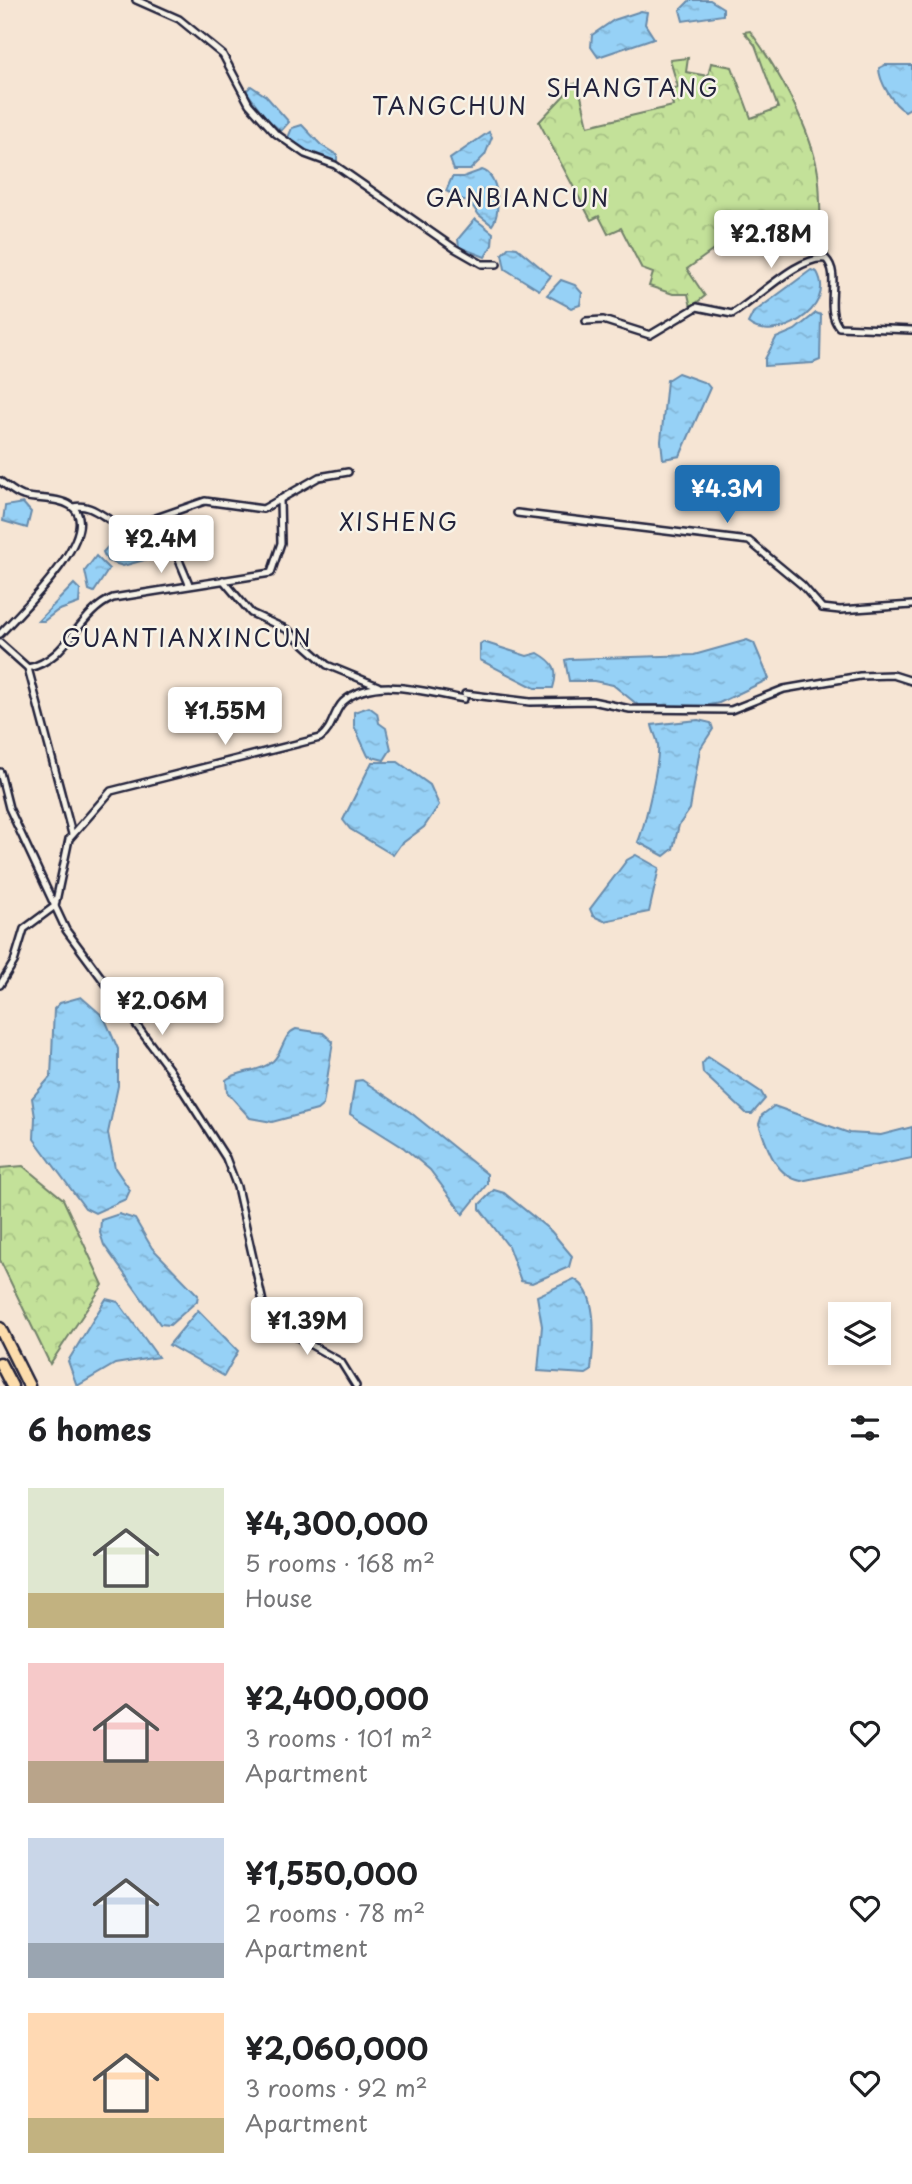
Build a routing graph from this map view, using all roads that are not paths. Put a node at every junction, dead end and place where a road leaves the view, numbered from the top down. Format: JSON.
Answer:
{"nodes":[{"id":1,"x":136,"y":0,"type":"edge"},
{"id":2,"x":497,"y":264,"type":"dead end"},
{"id":3,"x":586,"y":321,"type":"dead end"},
{"id":4,"x":912,"y":330,"type":"edge"},
{"id":5,"x":348,"y":472,"type":"dead end"},
{"id":6,"x":0,"y":481,"type":"edge"},
{"id":7,"x":279,"y":499,"type":"junction"},
{"id":8,"x":73,"y":507,"type":"junction"},
{"id":9,"x":517,"y":513,"type":"dead end"},
{"id":10,"x":161,"y":517,"type":"junction"},
{"id":11,"x":223,"y":580,"type":"junction"},
{"id":12,"x":188,"y":584,"type":"junction"},
{"id":13,"x":912,"y":605,"type":"edge"},
{"id":14,"x":0,"y":634,"type":"edge"},
{"id":15,"x":0,"y":643,"type":"edge"},
{"id":16,"x":28,"y":668,"type":"junction"},
{"id":17,"x":912,"y":681,"type":"edge"},
{"id":18,"x":378,"y":686,"type":"junction"},
{"id":19,"x":0,"y":772,"type":"edge"},
{"id":20,"x":72,"y":834,"type":"junction"},
{"id":21,"x":55,"y":906,"type":"junction"},
{"id":22,"x":0,"y":985,"type":"edge"},
{"id":23,"x":0,"y":1328,"type":"edge"},
{"id":24,"x":0,"y":1363,"type":"edge"},
{"id":25,"x":12,"y":1386,"type":"edge"},
{"id":26,"x":29,"y":1386,"type":"edge"},
{"id":27,"x":356,"y":1386,"type":"edge"}],
"edges":[{"from":1,"to":2,"type":"street"},
{"from":3,"to":4,"type":"street"},
{"from":5,"to":7,"type":"street"},
{"from":6,"to":8,"type":"street"},
{"from":7,"to":10,"type":"street"},
{"from":7,"to":11,"type":"street"},
{"from":8,"to":10,"type":"street"},
{"from":8,"to":14,"type":"street"},
{"from":9,"to":13,"type":"street"},
{"from":10,"to":12,"type":"street"},
{"from":11,"to":12,"type":"street"},
{"from":11,"to":18,"type":"street"},
{"from":12,"to":16,"type":"street"},
{"from":15,"to":16,"type":"street"},
{"from":16,"to":20,"type":"street"},
{"from":17,"to":18,"type":"street"},
{"from":18,"to":20,"type":"street"},
{"from":19,"to":21,"type":"street"},
{"from":20,"to":21,"type":"street"},
{"from":21,"to":22,"type":"street"},
{"from":21,"to":27,"type":"street"},
{"from":23,"to":26,"type":"highway"},
{"from":24,"to":25,"type":"highway"}]}
